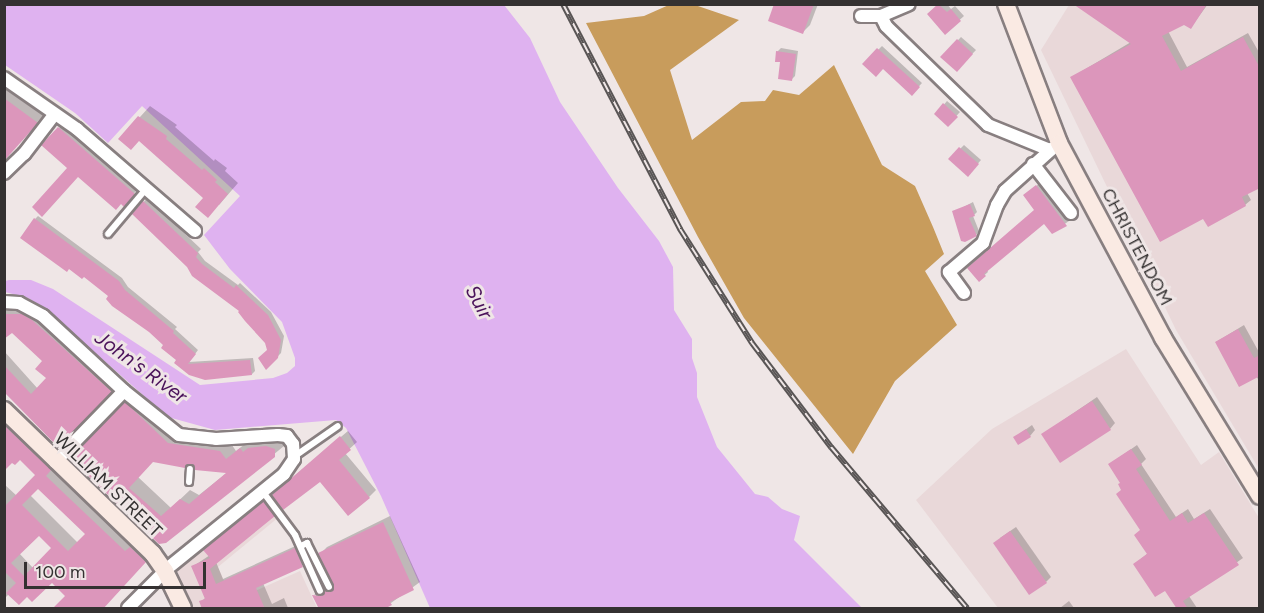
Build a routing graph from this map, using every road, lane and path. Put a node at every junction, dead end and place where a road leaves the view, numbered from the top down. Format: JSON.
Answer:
{"nodes":[{"id":1,"x":909,"y":4,"type":"edge"},
{"id":2,"x":1006,"y":4,"type":"edge"},
{"id":3,"x":861,"y":16,"type":"dead end"},
{"id":4,"x":881,"y":16,"type":"junction"},
{"id":5,"x":4,"y":78,"type":"edge"},
{"id":6,"x":54,"y":115,"type":"junction"},
{"id":7,"x":1054,"y":147,"type":"junction"},
{"id":8,"x":1033,"y":164,"type":"junction"},
{"id":9,"x":4,"y":173,"type":"edge"},
{"id":10,"x":146,"y":189,"type":"junction"},
{"id":11,"x":1071,"y":213,"type":"dead end"},
{"id":12,"x":195,"y":231,"type":"dead end"},
{"id":13,"x":108,"y":234,"type":"dead end"},
{"id":14,"x":964,"y":293,"type":"dead end"},
{"id":15,"x":4,"y":302,"type":"edge"},
{"id":16,"x":124,"y":392,"type":"junction"},
{"id":17,"x":4,"y":410,"type":"edge"},
{"id":18,"x":338,"y":426,"type":"dead end"},
{"id":19,"x":295,"y":456,"type":"junction"},
{"id":20,"x":55,"y":462,"type":"junction"},
{"id":21,"x":190,"y":469,"type":"dead end"},
{"id":22,"x":189,"y":482,"type":"dead end"},
{"id":23,"x":263,"y":492,"type":"junction"},
{"id":24,"x":1260,"y":496,"type":"edge"},
{"id":25,"x":304,"y":544,"type":"junction"},
{"id":26,"x":165,"y":571,"type":"junction"},
{"id":27,"x":329,"y":586,"type":"dead end"},
{"id":28,"x":320,"y":591,"type":"dead end"},
{"id":29,"x":179,"y":601,"type":"edge"},
{"id":30,"x":128,"y":609,"type":"edge"}],
"edges":[{"from":1,"to":4,"type":"street"},
{"from":2,"to":7,"type":"street","name":"CHRISTENDOM"},
{"from":3,"to":4,"type":"street"},
{"from":4,"to":7,"type":"street"},
{"from":5,"to":6,"type":"street"},
{"from":6,"to":9,"type":"street"},
{"from":6,"to":10,"type":"street"},
{"from":7,"to":8,"type":"street"},
{"from":7,"to":24,"type":"street","name":"CHRISTENDOM"},
{"from":8,"to":11,"type":"street"},
{"from":8,"to":14,"type":"street"},
{"from":10,"to":12,"type":"street"},
{"from":10,"to":13,"type":"lane"},
{"from":15,"to":16,"type":"street"},
{"from":16,"to":19,"type":"street"},
{"from":16,"to":20,"type":"street"},
{"from":17,"to":20,"type":"street","name":"WILLIAM STREET"},
{"from":18,"to":19,"type":"lane"},
{"from":19,"to":23,"type":"street"},
{"from":20,"to":26,"type":"street","name":"WILLIAM STREET"},
{"from":21,"to":22,"type":"lane"},
{"from":23,"to":25,"type":"lane"},
{"from":23,"to":26,"type":"street"},
{"from":25,"to":27,"type":"lane"},
{"from":25,"to":28,"type":"lane"},
{"from":26,"to":29,"type":"street","name":"WILLIAM STREET"},
{"from":26,"to":30,"type":"street"}]}
